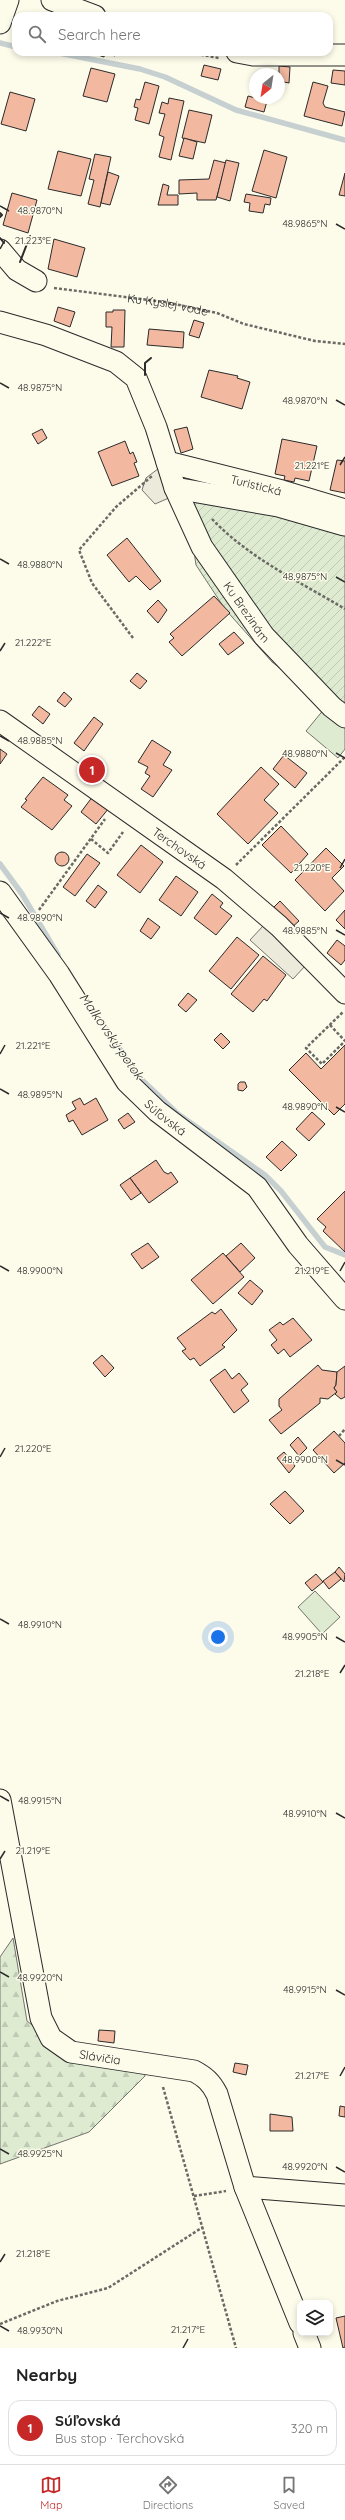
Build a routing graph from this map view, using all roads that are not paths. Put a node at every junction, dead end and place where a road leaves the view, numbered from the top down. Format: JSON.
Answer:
{"nodes":[{"id":1,"x":8,"y":0,"type":"edge"},
{"id":2,"x":52,"y":0,"type":"edge"},
{"id":3,"x":84,"y":12,"type":"edge"},
{"id":4,"x":0,"y":23,"type":"edge"},
{"id":5,"x":333,"y":55,"type":"edge"},
{"id":6,"x":345,"y":55,"type":"edge"},
{"id":7,"x":0,"y":250,"type":"edge"},
{"id":8,"x":36,"y":281,"type":"road end"},
{"id":9,"x":0,"y":322,"type":"edge"},
{"id":10,"x":167,"y":462,"type":"junction"},
{"id":11,"x":175,"y":488,"type":"junction"},
{"id":12,"x":345,"y":510,"type":"edge"},
{"id":13,"x":345,"y":525,"type":"edge"},
{"id":14,"x":345,"y":717,"type":"edge"},
{"id":15,"x":0,"y":721,"type":"edge"},
{"id":16,"x":0,"y":892,"type":"edge"},
{"id":17,"x":345,"y":993,"type":"edge"},
{"id":18,"x":345,"y":1299,"type":"edge"},
{"id":19,"x":0,"y":1800,"type":"edge"},
{"id":20,"x":245,"y":2188,"type":"junction"},
{"id":21,"x":345,"y":2195,"type":"edge"},
{"id":22,"x":297,"y":2316,"type":"edge"},
{"id":23,"x":305,"y":2336,"type":"edge"},
{"id":24,"x":310,"y":2348,"type":"edge"}],
"edges":[{"from":1,"to":4,"type":"street"},
{"from":2,"to":3,"type":"street"},
{"from":5,"to":6,"type":"street"},
{"from":7,"to":8,"type":"street"},
{"from":9,"to":10,"type":"street"},
{"from":10,"to":11,"type":"street"},
{"from":10,"to":12,"type":"street","name":"Turistická"},
{"from":11,"to":13,"type":"street","name":"Turistická"},
{"from":11,"to":14,"type":"street","name":"Ku Brezinám"},
{"from":15,"to":17,"type":"street","name":"Terchovská"},
{"from":16,"to":18,"type":"street","name":"Súľovská"},
{"from":19,"to":20,"type":"street","name":"Slávičia"},
{"from":20,"to":21,"type":"street"},
{"from":20,"to":22,"type":"street","name":"Slávičia"},
{"from":23,"to":24,"type":"street"}]}
